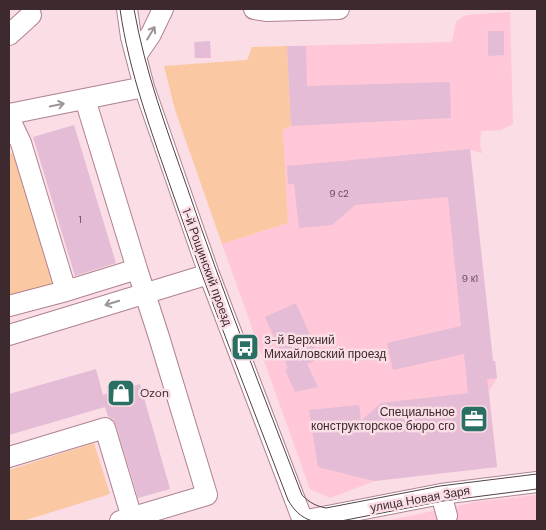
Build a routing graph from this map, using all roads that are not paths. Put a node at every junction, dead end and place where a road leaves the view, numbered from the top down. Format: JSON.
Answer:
{"nodes":[{"id":1,"x":127,"y":9,"type":"edge"},
{"id":2,"x":163,"y":9,"type":"edge"},
{"id":3,"x":254,"y":9,"type":"edge"},
{"id":4,"x":339,"y":9,"type":"edge"},
{"id":5,"x":31,"y":15,"type":"dead end"},
{"id":6,"x":9,"y":35,"type":"edge"},
{"id":7,"x":136,"y":56,"type":"junction"},
{"id":8,"x":144,"y":87,"type":"junction"},
{"id":9,"x":85,"y":99,"type":"junction"},
{"id":10,"x":9,"y":114,"type":"edge"},
{"id":11,"x":15,"y":145,"type":"edge"},
{"id":12,"x":137,"y":270,"type":"junction"},
{"id":13,"x":209,"y":274,"type":"junction"},
{"id":14,"x":66,"y":291,"type":"junction"},
{"id":15,"x":144,"y":293,"type":"junction"},
{"id":16,"x":9,"y":306,"type":"edge"},
{"id":17,"x":9,"y":335,"type":"edge"},
{"id":18,"x":9,"y":457,"type":"edge"},
{"id":19,"x":537,"y":482,"type":"edge"},
{"id":20,"x":441,"y":494,"type":"junction"},
{"id":21,"x":447,"y":516,"type":"dead end"},
{"id":22,"x":341,"y":518,"type":"edge"},
{"id":23,"x":126,"y":519,"type":"edge"},
{"id":24,"x":303,"y":521,"type":"edge"}],
"edges":[{"from":1,"to":7,"type":"street","name":"1-й Рощинский проезд"},
{"from":7,"to":2,"type":"street","one_way":true},
{"from":3,"to":4,"type":"street"},
{"from":5,"to":6,"type":"street"},
{"from":7,"to":8,"type":"street","name":"1-й Рощинский проезд"},
{"from":8,"to":9,"type":"street"},
{"from":8,"to":13,"type":"street","name":"1-й Рощинский проезд"},
{"from":10,"to":9,"type":"street","one_way":true},
{"from":9,"to":12,"type":"street"},
{"from":10,"to":11,"type":"street"},
{"from":11,"to":14,"type":"street"},
{"from":12,"to":14,"type":"street"},
{"from":12,"to":15,"type":"street"},
{"from":13,"to":15,"type":"street"},
{"from":13,"to":24,"type":"street","name":"1-й Рощинский проезд"},
{"from":14,"to":16,"type":"street"},
{"from":15,"to":17,"type":"street","one_way":true},
{"from":15,"to":23,"type":"street"},
{"from":18,"to":23,"type":"street"},
{"from":19,"to":20,"type":"street","name":"улица Новая Заря"},
{"from":20,"to":21,"type":"street"},
{"from":20,"to":22,"type":"street","name":"улица Новая Заря"},
{"from":22,"to":24,"type":"street","name":"улица Новая Заря"}]}
